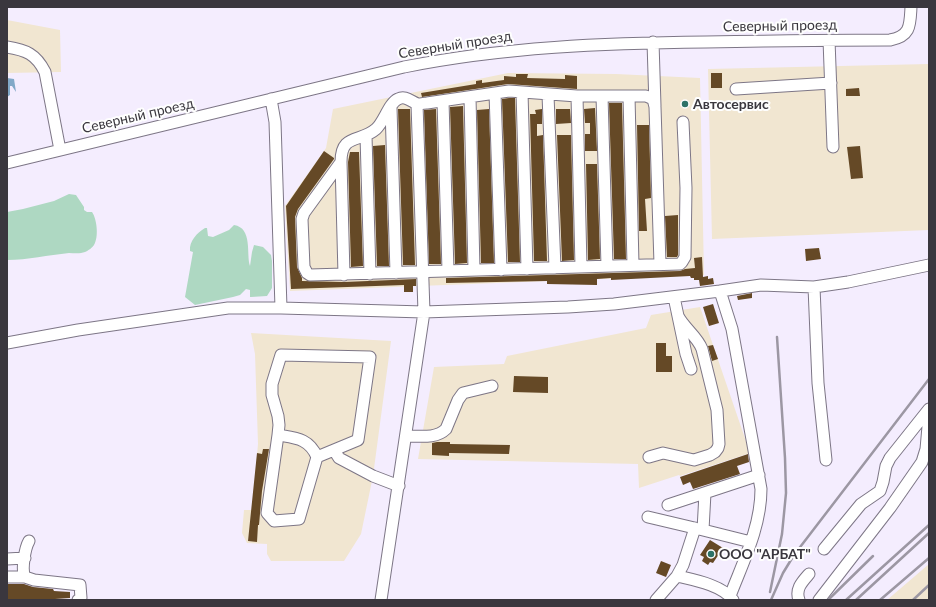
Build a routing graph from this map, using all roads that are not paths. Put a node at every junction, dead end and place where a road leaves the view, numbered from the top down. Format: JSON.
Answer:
{"nodes":[{"id":1,"x":911,"y":7,"type":"edge"},
{"id":2,"x":829,"y":40,"type":"junction"},
{"id":3,"x":653,"y":42,"type":"junction"},
{"id":4,"x":7,"y":47,"type":"edge"},
{"id":5,"x":831,"y":83,"type":"junction"},
{"id":6,"x":736,"y":89,"type":"dead end"},
{"id":7,"x":522,"y":92,"type":"junction"},
{"id":8,"x":495,"y":93,"type":"junction"},
{"id":9,"x":548,"y":95,"type":"junction"},
{"id":10,"x":576,"y":96,"type":"junction"},
{"id":11,"x":602,"y":96,"type":"junction"},
{"id":12,"x":628,"y":96,"type":"junction"},
{"id":13,"x":470,"y":97,"type":"junction"},
{"id":14,"x":271,"y":99,"type":"junction"},
{"id":15,"x":443,"y":101,"type":"junction"},
{"id":16,"x":417,"y":104,"type":"junction"},
{"id":17,"x":391,"y":106,"type":"junction"},
{"id":18,"x":655,"y":107,"type":"junction"},
{"id":19,"x":683,"y":122,"type":"dead end"},
{"id":20,"x":366,"y":136,"type":"junction"},
{"id":21,"x":833,"y":147,"type":"dead end"},
{"id":22,"x":60,"y":150,"type":"junction"},
{"id":23,"x":7,"y":162,"type":"edge"},
{"id":24,"x":341,"y":162,"type":"junction"},
{"id":25,"x":660,"y":264,"type":"junction"},
{"id":26,"x":633,"y":265,"type":"junction"},
{"id":27,"x":929,"y":265,"type":"edge"},
{"id":28,"x":607,"y":266,"type":"junction"},
{"id":29,"x":581,"y":267,"type":"junction"},
{"id":30,"x":555,"y":268,"type":"junction"},
{"id":31,"x":527,"y":269,"type":"junction"},
{"id":32,"x":474,"y":270,"type":"junction"},
{"id":33,"x":501,"y":270,"type":"junction"},
{"id":34,"x":448,"y":271,"type":"junction"},
{"id":35,"x":423,"y":272,"type":"junction"},
{"id":36,"x":396,"y":273,"type":"junction"},
{"id":37,"x":370,"y":274,"type":"junction"},
{"id":38,"x":344,"y":275,"type":"junction"},
{"id":39,"x":814,"y":287,"type":"junction"},
{"id":40,"x":720,"y":291,"type":"junction"},
{"id":41,"x":674,"y":297,"type":"junction"},
{"id":42,"x":281,"y":308,"type":"junction"},
{"id":43,"x":424,"y":312,"type":"junction"},
{"id":44,"x":678,"y":316,"type":"junction"},
{"id":45,"x":7,"y":343,"type":"edge"},
{"id":46,"x":691,"y":368,"type":"dead end"},
{"id":47,"x":492,"y":386,"type":"dead end"},
{"id":48,"x":929,"y":408,"type":"edge"},
{"id":49,"x":929,"y":416,"type":"edge"},
{"id":50,"x":278,"y":435,"type":"junction"},
{"id":51,"x":406,"y":436,"type":"junction"},
{"id":52,"x":334,"y":450,"type":"junction"},
{"id":53,"x":317,"y":457,"type":"junction"},
{"id":54,"x":649,"y":457,"type":"dead end"},
{"id":55,"x":826,"y":460,"type":"dead end"},
{"id":56,"x":759,"y":475,"type":"junction"},
{"id":57,"x":399,"y":486,"type":"junction"},
{"id":58,"x":705,"y":493,"type":"junction"},
{"id":59,"x":668,"y":505,"type":"dead end"},
{"id":60,"x":648,"y":517,"type":"dead end"},
{"id":61,"x":699,"y":529,"type":"junction"},
{"id":62,"x":29,"y":541,"type":"dead end"},
{"id":63,"x":751,"y":542,"type":"junction"},
{"id":64,"x":824,"y":549,"type":"dead end"},
{"id":65,"x":25,"y":558,"type":"junction"},
{"id":66,"x":7,"y":559,"type":"edge"},
{"id":67,"x":809,"y":574,"type":"dead end"},
{"id":68,"x":677,"y":576,"type":"junction"},
{"id":69,"x":7,"y":577,"type":"edge"},
{"id":70,"x":25,"y":577,"type":"junction"},
{"id":71,"x":731,"y":598,"type":"edge"},
{"id":72,"x":78,"y":600,"type":"edge"},
{"id":73,"x":381,"y":600,"type":"edge"},
{"id":74,"x":656,"y":600,"type":"edge"},
{"id":75,"x":799,"y":600,"type":"edge"},
{"id":76,"x":819,"y":600,"type":"edge"}],
"edges":[{"from":1,"to":2,"type":"street","name":"Северный проезд"},
{"from":2,"to":3,"type":"street","name":"Северный проезд"},
{"from":2,"to":5,"type":"street"},
{"from":3,"to":14,"type":"street","name":"Северный проезд"},
{"from":3,"to":18,"type":"street"},
{"from":4,"to":22,"type":"street"},
{"from":5,"to":6,"type":"street"},
{"from":5,"to":21,"type":"street"},
{"from":7,"to":8,"type":"street"},
{"from":7,"to":9,"type":"street"},
{"from":7,"to":31,"type":"street"},
{"from":8,"to":13,"type":"street"},
{"from":8,"to":33,"type":"street"},
{"from":9,"to":10,"type":"street"},
{"from":9,"to":30,"type":"street"},
{"from":10,"to":11,"type":"street"},
{"from":10,"to":29,"type":"street"},
{"from":11,"to":12,"type":"street"},
{"from":11,"to":28,"type":"street"},
{"from":12,"to":18,"type":"street"},
{"from":12,"to":26,"type":"street"},
{"from":13,"to":15,"type":"street"},
{"from":13,"to":32,"type":"street"},
{"from":14,"to":22,"type":"street","name":"Северный проезд"},
{"from":14,"to":42,"type":"street"},
{"from":15,"to":16,"type":"street"},
{"from":15,"to":34,"type":"street"},
{"from":16,"to":17,"type":"street"},
{"from":16,"to":35,"type":"street"},
{"from":17,"to":20,"type":"street"},
{"from":17,"to":36,"type":"street"},
{"from":18,"to":25,"type":"street"},
{"from":19,"to":25,"type":"street"},
{"from":20,"to":24,"type":"street"},
{"from":20,"to":37,"type":"street"},
{"from":22,"to":23,"type":"street","name":"Северный проезд"},
{"from":24,"to":38,"type":"street"},
{"from":24,"to":38,"type":"street"},
{"from":25,"to":26,"type":"street"},
{"from":26,"to":28,"type":"street"},
{"from":27,"to":39,"type":"street"},
{"from":28,"to":29,"type":"street"},
{"from":29,"to":30,"type":"street"},
{"from":30,"to":31,"type":"street"},
{"from":31,"to":33,"type":"street"},
{"from":32,"to":33,"type":"street"},
{"from":32,"to":34,"type":"street"},
{"from":34,"to":35,"type":"street"},
{"from":35,"to":36,"type":"street"},
{"from":35,"to":43,"type":"street"},
{"from":36,"to":37,"type":"street"},
{"from":37,"to":38,"type":"street"},
{"from":39,"to":40,"type":"street"},
{"from":39,"to":55,"type":"street"},
{"from":40,"to":41,"type":"street"},
{"from":40,"to":56,"type":"street"},
{"from":41,"to":43,"type":"street"},
{"from":41,"to":44,"type":"street"},
{"from":42,"to":43,"type":"street"},
{"from":42,"to":45,"type":"street"},
{"from":43,"to":51,"type":"street"},
{"from":44,"to":46,"type":"street"},
{"from":44,"to":54,"type":"street"},
{"from":47,"to":51,"type":"street"},
{"from":48,"to":64,"type":"street"},
{"from":49,"to":76,"type":"street"},
{"from":50,"to":52,"type":"street"},
{"from":50,"to":53,"type":"street"},
{"from":50,"to":53,"type":"street"},
{"from":51,"to":57,"type":"street"},
{"from":52,"to":53,"type":"street"},
{"from":52,"to":57,"type":"street"},
{"from":56,"to":58,"type":"street"},
{"from":56,"to":63,"type":"street"},
{"from":57,"to":73,"type":"street"},
{"from":58,"to":59,"type":"street"},
{"from":58,"to":61,"type":"street"},
{"from":60,"to":61,"type":"street"},
{"from":61,"to":63,"type":"street"},
{"from":61,"to":68,"type":"street"},
{"from":62,"to":65,"type":"street"},
{"from":63,"to":71,"type":"street"},
{"from":65,"to":66,"type":"street"},
{"from":65,"to":70,"type":"street"},
{"from":67,"to":75,"type":"street"},
{"from":68,"to":71,"type":"street"},
{"from":68,"to":74,"type":"street"},
{"from":69,"to":70,"type":"street"},
{"from":70,"to":72,"type":"street"}]}
